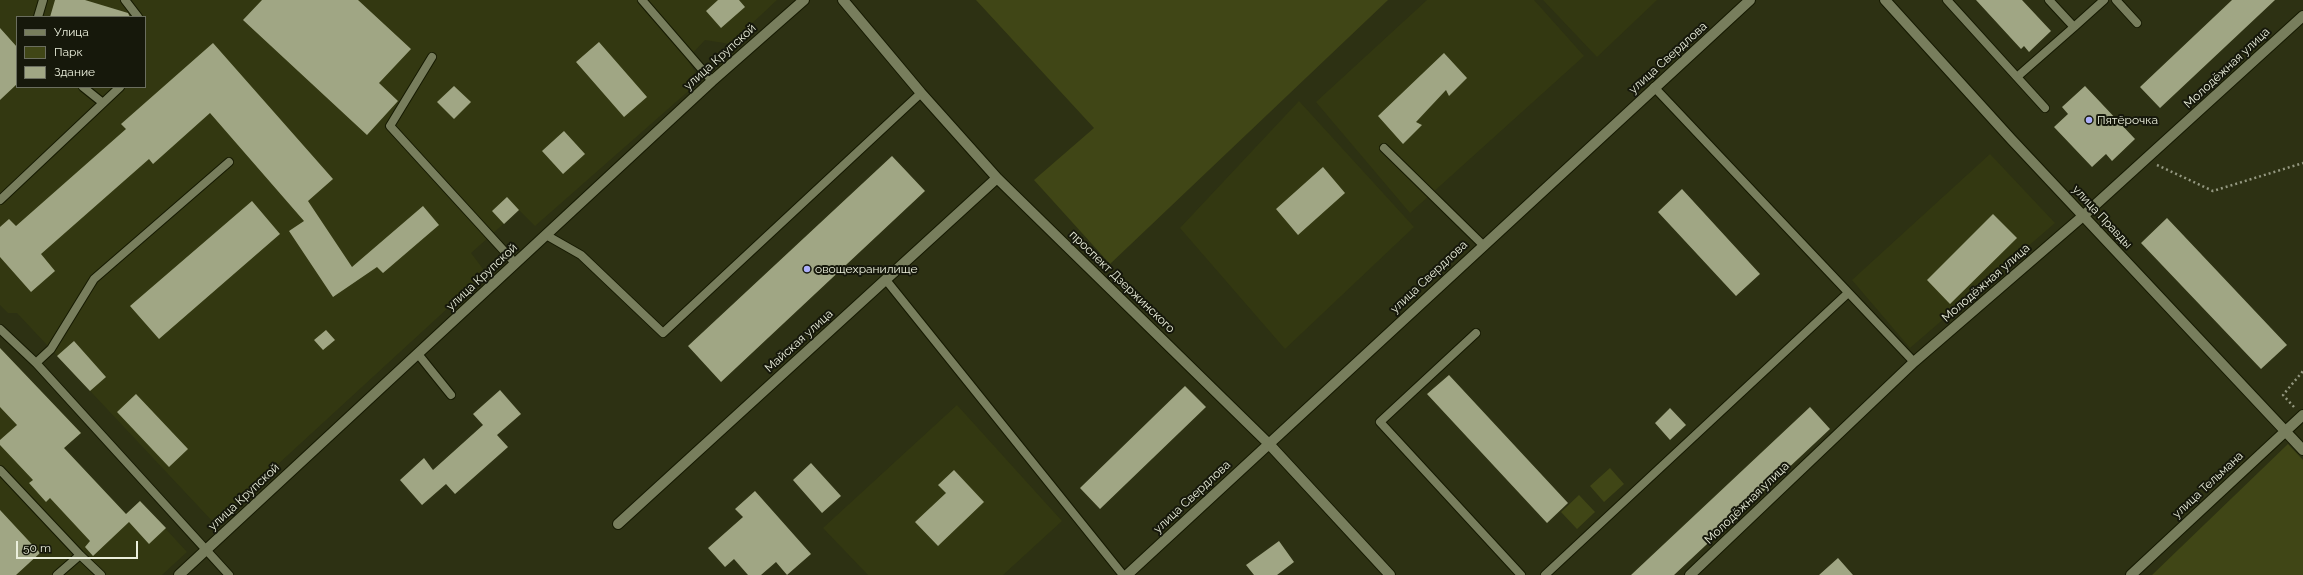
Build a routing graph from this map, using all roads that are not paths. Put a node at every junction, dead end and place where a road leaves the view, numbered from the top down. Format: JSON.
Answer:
{"nodes":[{"id":1,"x":43,"y":0,"type":"edge"},
{"id":2,"x":125,"y":0,"type":"edge"},
{"id":3,"x":642,"y":0,"type":"edge"},
{"id":4,"x":804,"y":0,"type":"edge"},
{"id":5,"x":843,"y":0,"type":"edge"},
{"id":6,"x":1750,"y":0,"type":"edge"},
{"id":7,"x":1885,"y":0,"type":"edge"},
{"id":8,"x":1947,"y":0,"type":"edge"},
{"id":9,"x":2049,"y":0,"type":"edge"},
{"id":10,"x":2104,"y":0,"type":"edge"},
{"id":11,"x":2116,"y":0,"type":"edge"},
{"id":12,"x":38,"y":16,"type":"edge"},
{"id":13,"x":137,"y":16,"type":"edge"},
{"id":14,"x":2303,"y":16,"type":"edge"},
{"id":15,"x":2137,"y":23,"type":"dead end"},
{"id":16,"x":2074,"y":27,"type":"junction"},
{"id":17,"x":432,"y":57,"type":"dead end"},
{"id":18,"x":2017,"y":77,"type":"junction"},
{"id":19,"x":712,"y":81,"type":"junction"},
{"id":20,"x":1654,"y":87,"type":"junction"},
{"id":21,"x":84,"y":88,"type":"edge"},
{"id":22,"x":119,"y":88,"type":"edge"},
{"id":23,"x":921,"y":93,"type":"junction"},
{"id":24,"x":103,"y":103,"type":"junction"},
{"id":25,"x":2045,"y":108,"type":"dead end"},
{"id":26,"x":1384,"y":148,"type":"dead end"},
{"id":27,"x":229,"y":162,"type":"dead end"},
{"id":28,"x":997,"y":178,"type":"junction"},
{"id":29,"x":0,"y":200,"type":"edge"},
{"id":30,"x":2084,"y":216,"type":"junction"},
{"id":31,"x":546,"y":234,"type":"junction"},
{"id":32,"x":1483,"y":245,"type":"junction"},
{"id":33,"x":515,"y":263,"type":"junction"},
{"id":34,"x":886,"y":280,"type":"junction"},
{"id":35,"x":1848,"y":294,"type":"junction"},
{"id":36,"x":0,"y":329,"type":"edge"},
{"id":37,"x":1476,"y":333,"type":"dead end"},
{"id":38,"x":418,"y":354,"type":"junction"},
{"id":39,"x":1914,"y":362,"type":"junction"},
{"id":40,"x":36,"y":363,"type":"junction"},
{"id":41,"x":451,"y":395,"type":"dead end"},
{"id":42,"x":2302,"y":415,"type":"edge"},
{"id":43,"x":2286,"y":431,"type":"junction"},
{"id":44,"x":1269,"y":444,"type":"junction"},
{"id":45,"x":2303,"y":450,"type":"edge"},
{"id":46,"x":0,"y":470,"type":"edge"},
{"id":47,"x":618,"y":524,"type":"dead end"},
{"id":48,"x":207,"y":549,"type":"junction"},
{"id":49,"x":80,"y":555,"type":"junction"},
{"id":50,"x":57,"y":575,"type":"edge"},
{"id":51,"x":101,"y":575,"type":"edge"},
{"id":52,"x":179,"y":575,"type":"edge"},
{"id":53,"x":228,"y":575,"type":"edge"},
{"id":54,"x":1124,"y":575,"type":"edge"},
{"id":55,"x":1127,"y":575,"type":"edge"},
{"id":56,"x":1390,"y":575,"type":"edge"},
{"id":57,"x":1521,"y":575,"type":"edge"},
{"id":58,"x":1545,"y":575,"type":"edge"},
{"id":59,"x":1690,"y":575,"type":"edge"},
{"id":60,"x":2131,"y":575,"type":"edge"}],
"edges":[{"from":1,"to":12,"type":"lane"},
{"from":2,"to":13,"type":"lane"},
{"from":3,"to":19,"type":"lane"},
{"from":4,"to":19,"type":"street","name":"улица Крупской"},
{"from":5,"to":23,"type":"street","name":"проспект Дзержинского"},
{"from":6,"to":20,"type":"street","name":"улица Свердлова"},
{"from":7,"to":30,"type":"street","name":"улица Правды"},
{"from":8,"to":18,"type":"lane"},
{"from":9,"to":16,"type":"lane"},
{"from":10,"to":16,"type":"lane"},
{"from":11,"to":15,"type":"lane"},
{"from":14,"to":30,"type":"street","name":"Молодёжная улица"},
{"from":16,"to":18,"type":"lane"},
{"from":17,"to":33,"type":"lane"},
{"from":18,"to":25,"type":"lane"},
{"from":19,"to":31,"type":"street","name":"улица Крупской"},
{"from":20,"to":32,"type":"street","name":"улица Свердлова"},
{"from":20,"to":35,"type":"lane"},
{"from":21,"to":24,"type":"lane"},
{"from":22,"to":24,"type":"lane"},
{"from":23,"to":28,"type":"street","name":"проспект Дзержинского"},
{"from":23,"to":31,"type":"lane"},
{"from":24,"to":29,"type":"lane"},
{"from":26,"to":32,"type":"lane"},
{"from":27,"to":40,"type":"lane"},
{"from":28,"to":34,"type":"street","name":"Майская улица"},
{"from":28,"to":44,"type":"street","name":"проспект Дзержинского"},
{"from":30,"to":39,"type":"street","name":"Молодёжная улица"},
{"from":30,"to":43,"type":"street","name":"улица Правды"},
{"from":31,"to":33,"type":"street","name":"улица Крупской"},
{"from":32,"to":44,"type":"street","name":"улица Свердлова"},
{"from":33,"to":38,"type":"street","name":"улица Крупской"},
{"from":34,"to":47,"type":"street","name":"Майская улица"},
{"from":34,"to":54,"type":"lane"},
{"from":35,"to":39,"type":"lane"},
{"from":35,"to":58,"type":"lane"},
{"from":36,"to":40,"type":"lane"},
{"from":37,"to":57,"type":"lane"},
{"from":38,"to":41,"type":"lane"},
{"from":38,"to":48,"type":"street","name":"улица Крупской"},
{"from":39,"to":59,"type":"street","name":"Молодёжная улица"},
{"from":40,"to":48,"type":"lane"},
{"from":42,"to":43,"type":"street","name":"улица Тельмана"},
{"from":43,"to":45,"type":"street","name":"улица Правды"},
{"from":43,"to":60,"type":"street","name":"улица Тельмана"},
{"from":44,"to":55,"type":"street","name":"улица Свердлова"},
{"from":44,"to":56,"type":"street","name":"проспект Дзержинского"},
{"from":46,"to":49,"type":"lane"},
{"from":48,"to":52,"type":"street","name":"улица Крупской"},
{"from":48,"to":53,"type":"lane"},
{"from":49,"to":50,"type":"lane"},
{"from":49,"to":51,"type":"lane"}]}
